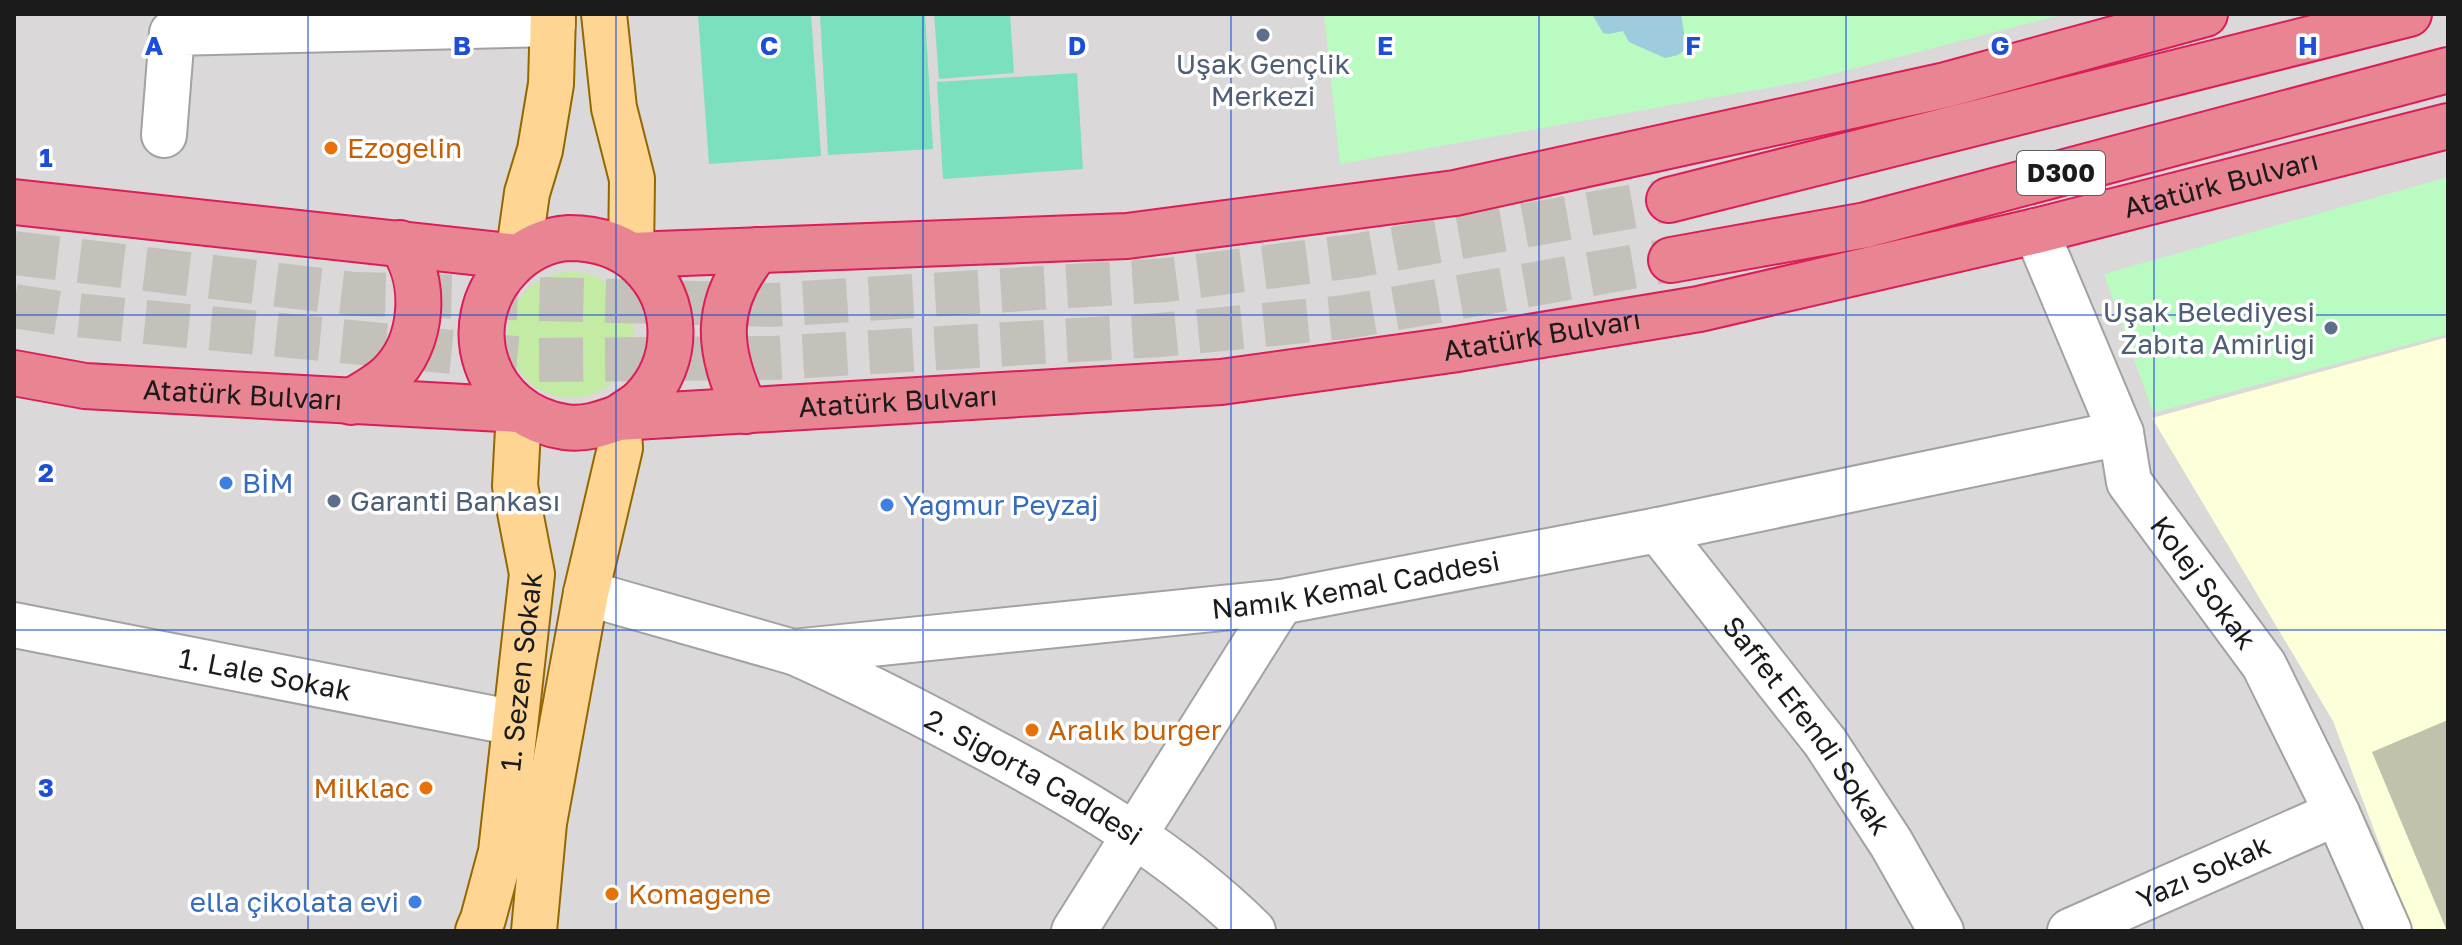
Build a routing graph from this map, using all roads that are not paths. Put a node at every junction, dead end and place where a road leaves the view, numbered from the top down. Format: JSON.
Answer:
{"nodes":[{"id":1,"x":604,"y":14,"type":"edge"},
{"id":2,"x":2409,"y":14,"type":"edge"},
{"id":3,"x":2194,"y":15,"type":"edge"},
{"id":4,"x":553,"y":19,"type":"edge"},
{"id":5,"x":2448,"y":70,"type":"edge"},
{"id":6,"x":2448,"y":126,"type":"edge"},
{"id":7,"x":164,"y":135,"type":"dead end"},
{"id":8,"x":1669,"y":200,"type":"tunnel mouth"},
{"id":9,"x":14,"y":202,"type":"edge"},
{"id":10,"x":2036,"y":231,"type":"junction"},
{"id":11,"x":400,"y":243,"type":"junction"},
{"id":12,"x":758,"y":250,"type":"junction"},
{"id":13,"x":631,"y":255,"type":"junction"},
{"id":14,"x":518,"y":257,"type":"junction"},
{"id":15,"x":1671,"y":260,"type":"tunnel mouth"},
{"id":16,"x":14,"y":373,"type":"edge"},
{"id":17,"x":351,"y":402,"type":"junction"},
{"id":18,"x":519,"y":410,"type":"junction"},
{"id":19,"x":746,"y":411,"type":"junction"},
{"id":20,"x":618,"y":418,"type":"junction"},
{"id":21,"x":2121,"y":433,"type":"junction"},
{"id":22,"x":1658,"y":530,"type":"junction"},
{"id":23,"x":586,"y":593,"type":"junction"},
{"id":24,"x":1281,"y":602,"type":"junction"},
{"id":25,"x":14,"y":625,"type":"edge"},
{"id":26,"x":793,"y":652,"type":"junction"},
{"id":27,"x":515,"y":723,"type":"junction"},
{"id":28,"x":2337,"y":813,"type":"junction"},
{"id":29,"x":1135,"y":833,"type":"junction"},
{"id":30,"x":478,"y":931,"type":"edge"},
{"id":31,"x":534,"y":931,"type":"edge"},
{"id":32,"x":1074,"y":931,"type":"edge"},
{"id":33,"x":1253,"y":931,"type":"edge"},
{"id":34,"x":1941,"y":931,"type":"edge"},
{"id":35,"x":2070,"y":931,"type":"edge"},
{"id":36,"x":2389,"y":931,"type":"edge"}],
"edges":[{"from":1,"to":13,"type":"main road"},
{"from":2,"to":8,"type":"highway","number":"D300"},
{"from":3,"to":12,"type":"highway","name":"Atatürk Bulvarı"},
{"from":4,"to":7,"type":"street"},
{"from":4,"to":14,"type":"main road"},
{"from":5,"to":15,"type":"highway","name":"Atatürk Bulvarı","number":"D300"},
{"from":6,"to":10,"type":"highway","name":"Atatürk Bulvarı"},
{"from":9,"to":11,"type":"highway"},
{"from":10,"to":19,"type":"highway","name":"Atatürk Bulvarı"},
{"from":10,"to":21,"type":"street","name":"Kolej Sokak"},
{"from":11,"to":14,"type":"highway"},
{"from":11,"to":17,"type":"highway"},
{"from":12,"to":13,"type":"highway","name":"Atatürk Bulvarı"},
{"from":12,"to":19,"type":"highway"},
{"from":13,"to":14,"type":"highway","name":"Atatürk Bulvarı"},
{"from":13,"to":20,"type":"highway","name":"Atatürk Bulvarı"},
{"from":14,"to":18,"type":"highway","name":"Atatürk Bulvarı"},
{"from":16,"to":17,"type":"highway","name":"Atatürk Bulvarı"},
{"from":17,"to":18,"type":"highway","name":"Atatürk Bulvarı"},
{"from":18,"to":20,"type":"highway","name":"Atatürk Bulvarı"},
{"from":18,"to":27,"type":"main road","name":"1. Sezen Sokak"},
{"from":19,"to":20,"type":"highway","name":"Atatürk Bulvarı"},
{"from":20,"to":23,"type":"main road","name":"1. Sezen Sokak"},
{"from":21,"to":22,"type":"street","name":"Namık Kemal Caddesi"},
{"from":21,"to":28,"type":"street","name":"Kolej Sokak"},
{"from":22,"to":24,"type":"street","name":"Namık Kemal Caddesi"},
{"from":22,"to":34,"type":"street","name":"Saffet Efendi Sokak"},
{"from":23,"to":26,"type":"street","name":"Namık Kemal Caddesi"},
{"from":23,"to":31,"type":"main road","name":"1. Sezen Sokak"},
{"from":24,"to":26,"type":"street","name":"Namık Kemal Caddesi"},
{"from":24,"to":29,"type":"street"},
{"from":25,"to":27,"type":"street","name":"1. Lale Sokak"},
{"from":26,"to":29,"type":"street","name":"2. Sigorta Caddesi"},
{"from":27,"to":30,"type":"main road","name":"1. Sezen Sokak"},
{"from":28,"to":35,"type":"street","name":"Yazı Sokak"},
{"from":28,"to":36,"type":"street","name":"Kolej Sokak"},
{"from":29,"to":32,"type":"street"},
{"from":29,"to":33,"type":"street","name":"2. Sigorta Caddesi"}]}
